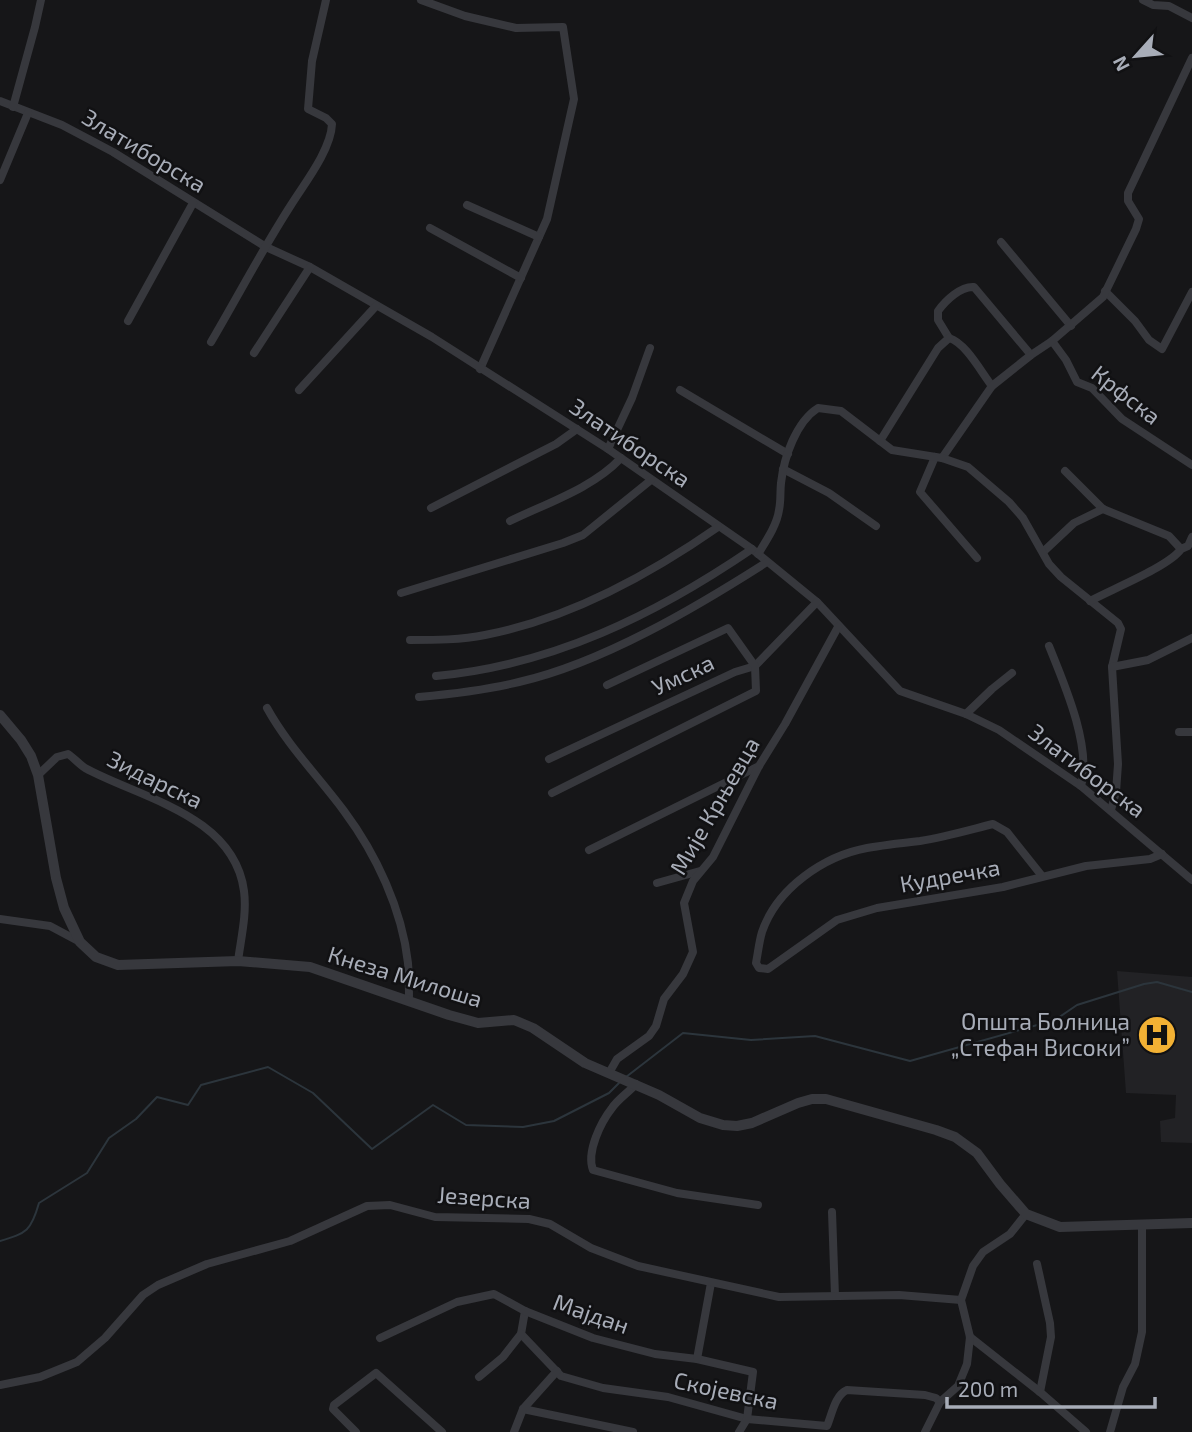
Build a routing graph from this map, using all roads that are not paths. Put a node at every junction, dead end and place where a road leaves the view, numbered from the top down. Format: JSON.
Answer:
{"nodes":[{"id":1,"x":41,"y":0,"type":"edge"},
{"id":2,"x":326,"y":0,"type":"edge"},
{"id":3,"x":421,"y":0,"type":"edge"},
{"id":4,"x":1143,"y":0,"type":"edge"},
{"id":5,"x":1192,"y":18,"type":"edge"},
{"id":6,"x":1192,"y":58,"type":"edge"},
{"id":7,"x":0,"y":102,"type":"edge"},
{"id":8,"x":13,"y":107,"type":"junction"},
{"id":9,"x":28,"y":113,"type":"junction"},
{"id":10,"x":0,"y":180,"type":"edge"},
{"id":11,"x":194,"y":203,"type":"junction"},
{"id":12,"x":467,"y":205,"type":"dead end"},
{"id":13,"x":430,"y":228,"type":"dead end"},
{"id":14,"x":540,"y":237,"type":"junction"},
{"id":15,"x":1001,"y":242,"type":"dead end"},
{"id":16,"x":266,"y":247,"type":"junction"},
{"id":17,"x":310,"y":267,"type":"junction"},
{"id":18,"x":521,"y":278,"type":"junction"},
{"id":19,"x":1105,"y":291,"type":"junction"},
{"id":20,"x":1192,"y":292,"type":"edge"},
{"id":21,"x":376,"y":306,"type":"junction"},
{"id":22,"x":128,"y":321,"type":"dead end"},
{"id":23,"x":1071,"y":326,"type":"junction"},
{"id":24,"x":949,"y":338,"type":"junction"},
{"id":25,"x":1052,"y":341,"type":"junction"},
{"id":26,"x":211,"y":342,"type":"dead end"},
{"id":27,"x":650,"y":348,"type":"dead end"},
{"id":28,"x":254,"y":353,"type":"dead end"},
{"id":29,"x":1031,"y":355,"type":"junction"},
{"id":30,"x":480,"y":369,"type":"junction"},
{"id":31,"x":992,"y":386,"type":"junction"},
{"id":32,"x":299,"y":390,"type":"dead end"},
{"id":33,"x":680,"y":390,"type":"dead end"},
{"id":34,"x":577,"y":429,"type":"junction"},
{"id":35,"x":880,"y":441,"type":"junction"},
{"id":36,"x":608,"y":449,"type":"junction"},
{"id":37,"x":788,"y":454,"type":"junction"},
{"id":38,"x":939,"y":457,"type":"junction"},
{"id":39,"x":621,"y":458,"type":"junction"},
{"id":40,"x":1192,"y":465,"type":"edge"},
{"id":41,"x":783,"y":469,"type":"junction"},
{"id":42,"x":1065,"y":471,"type":"dead end"},
{"id":43,"x":650,"y":480,"type":"junction"},
{"id":44,"x":430,"y":508,"type":"dead end"},
{"id":45,"x":1103,"y":509,"type":"junction"},
{"id":46,"x":510,"y":521,"type":"dead end"},
{"id":47,"x":876,"y":526,"type":"dead end"},
{"id":48,"x":718,"y":527,"type":"junction"},
{"id":49,"x":1192,"y":537,"type":"edge"},
{"id":50,"x":1181,"y":549,"type":"junction"},
{"id":51,"x":755,"y":552,"type":"junction"},
{"id":52,"x":1044,"y":552,"type":"junction"},
{"id":53,"x":977,"y":558,"type":"dead end"},
{"id":54,"x":767,"y":562,"type":"junction"},
{"id":55,"x":401,"y":593,"type":"dead end"},
{"id":56,"x":1090,"y":601,"type":"junction"},
{"id":57,"x":817,"y":602,"type":"junction"},
{"id":58,"x":838,"y":627,"type":"junction"},
{"id":59,"x":410,"y":640,"type":"dead end"},
{"id":60,"x":1191,"y":640,"type":"edge"},
{"id":61,"x":1049,"y":646,"type":"dead end"},
{"id":62,"x":755,"y":666,"type":"junction"},
{"id":63,"x":1112,"y":667,"type":"junction"},
{"id":64,"x":1012,"y":673,"type":"dead end"},
{"id":65,"x":436,"y":676,"type":"dead end"},
{"id":66,"x":607,"y":685,"type":"dead end"},
{"id":67,"x":419,"y":697,"type":"dead end"},
{"id":68,"x":267,"y":708,"type":"dead end"},
{"id":69,"x":966,"y":714,"type":"junction"},
{"id":70,"x":0,"y":715,"type":"edge"},
{"id":71,"x":1192,"y":732,"type":"edge"},
{"id":72,"x":1180,"y":733,"type":"dead end"},
{"id":73,"x":549,"y":759,"type":"dead end"},
{"id":74,"x":759,"y":766,"type":"junction"},
{"id":75,"x":37,"y":775,"type":"junction"},
{"id":76,"x":1081,"y":786,"type":"junction"},
{"id":77,"x":552,"y":793,"type":"dead end"},
{"id":78,"x":1111,"y":810,"type":"junction"},
{"id":79,"x":589,"y":850,"type":"dead end"},
{"id":80,"x":1162,"y":854,"type":"junction"},
{"id":81,"x":700,"y":871,"type":"junction"},
{"id":82,"x":1042,"y":876,"type":"junction"},
{"id":83,"x":1192,"y":880,"type":"edge"},
{"id":84,"x":656,"y":883,"type":"dead end"},
{"id":85,"x":0,"y":919,"type":"edge"},
{"id":86,"x":80,"y":942,"type":"junction"},
{"id":87,"x":238,"y":961,"type":"junction"},
{"id":88,"x":409,"y":1000,"type":"junction"},
{"id":89,"x":624,"y":1079,"type":"junction"},
{"id":90,"x":758,"y":1205,"type":"dead end"},
{"id":91,"x":832,"y":1212,"type":"dead end"},
{"id":92,"x":1026,"y":1214,"type":"junction"},
{"id":93,"x":1192,"y":1223,"type":"edge"},
{"id":94,"x":1142,"y":1226,"type":"junction"},
{"id":95,"x":1038,"y":1264,"type":"dead end"},
{"id":96,"x":711,"y":1283,"type":"junction"},
{"id":97,"x":835,"y":1296,"type":"junction"},
{"id":98,"x":961,"y":1300,"type":"junction"},
{"id":99,"x":525,"y":1311,"type":"junction"},
{"id":100,"x":521,"y":1334,"type":"junction"},
{"id":101,"x":381,"y":1337,"type":"dead end"},
{"id":102,"x":970,"y":1337,"type":"junction"},
{"id":103,"x":697,"y":1359,"type":"junction"},
{"id":104,"x":557,"y":1371,"type":"junction"},
{"id":105,"x":479,"y":1377,"type":"dead end"},
{"id":106,"x":0,"y":1385,"type":"edge"},
{"id":107,"x":1040,"y":1392,"type":"junction"},
{"id":108,"x":940,"y":1402,"type":"junction"},
{"id":109,"x":523,"y":1409,"type":"junction"},
{"id":110,"x":747,"y":1419,"type":"junction"},
{"id":111,"x":777,"y":1422,"type":"junction"},
{"id":112,"x":826,"y":1429,"type":"edge"},
{"id":113,"x":609,"y":1430,"type":"edge"},
{"id":114,"x":356,"y":1432,"type":"edge"},
{"id":115,"x":442,"y":1432,"type":"edge"},
{"id":116,"x":514,"y":1432,"type":"edge"},
{"id":117,"x":633,"y":1432,"type":"edge"},
{"id":118,"x":739,"y":1432,"type":"edge"},
{"id":119,"x":772,"y":1432,"type":"edge"},
{"id":120,"x":925,"y":1432,"type":"edge"},
{"id":121,"x":1086,"y":1432,"type":"edge"},
{"id":122,"x":1110,"y":1432,"type":"edge"}],
"edges":[{"from":1,"to":8,"type":"street"},
{"from":2,"to":16,"type":"street"},
{"from":3,"to":14,"type":"street"},
{"from":4,"to":5,"type":"street"},
{"from":6,"to":19,"type":"street"},
{"from":7,"to":8,"type":"street","name":"Златиборска"},
{"from":8,"to":9,"type":"street","name":"Златиборска"},
{"from":9,"to":10,"type":"street"},
{"from":9,"to":11,"type":"street","name":"Златиборска"},
{"from":11,"to":16,"type":"street","name":"Златиборска"},
{"from":11,"to":22,"type":"street"},
{"from":12,"to":14,"type":"street"},
{"from":13,"to":18,"type":"street"},
{"from":14,"to":18,"type":"street"},
{"from":15,"to":23,"type":"street"},
{"from":16,"to":17,"type":"street","name":"Златиборска"},
{"from":16,"to":26,"type":"street"},
{"from":17,"to":21,"type":"street","name":"Златиборска"},
{"from":17,"to":28,"type":"street"},
{"from":18,"to":30,"type":"street"},
{"from":19,"to":20,"type":"street"},
{"from":19,"to":23,"type":"street"},
{"from":21,"to":30,"type":"street","name":"Златиборска"},
{"from":21,"to":32,"type":"street"},
{"from":23,"to":25,"type":"street"},
{"from":24,"to":29,"type":"street"},
{"from":24,"to":31,"type":"street"},
{"from":24,"to":35,"type":"street"},
{"from":25,"to":29,"type":"street"},
{"from":25,"to":40,"type":"street","name":"Крфска"},
{"from":27,"to":36,"type":"street"},
{"from":29,"to":31,"type":"street"},
{"from":30,"to":34,"type":"street","name":"Златиборска"},
{"from":31,"to":38,"type":"street"},
{"from":33,"to":37,"type":"street"},
{"from":34,"to":36,"type":"street","name":"Златиборска"},
{"from":34,"to":44,"type":"street"},
{"from":35,"to":37,"type":"street"},
{"from":35,"to":38,"type":"street"},
{"from":36,"to":39,"type":"street","name":"Златиборска"},
{"from":37,"to":41,"type":"street"},
{"from":38,"to":52,"type":"street"},
{"from":38,"to":53,"type":"street"},
{"from":39,"to":43,"type":"street","name":"Златиборска"},
{"from":39,"to":46,"type":"street"},
{"from":41,"to":47,"type":"street"},
{"from":41,"to":51,"type":"street"},
{"from":42,"to":45,"type":"street"},
{"from":43,"to":48,"type":"street","name":"Златиборска"},
{"from":43,"to":55,"type":"street"},
{"from":45,"to":50,"type":"street"},
{"from":45,"to":52,"type":"street"},
{"from":48,"to":51,"type":"street","name":"Златиборска"},
{"from":48,"to":59,"type":"street"},
{"from":49,"to":50,"type":"street"},
{"from":50,"to":56,"type":"street"},
{"from":51,"to":54,"type":"street","name":"Златиборска"},
{"from":51,"to":65,"type":"street"},
{"from":52,"to":56,"type":"street"},
{"from":54,"to":57,"type":"street","name":"Златиборска"},
{"from":54,"to":67,"type":"street"},
{"from":56,"to":63,"type":"street"},
{"from":57,"to":58,"type":"street","name":"Златиборска"},
{"from":57,"to":62,"type":"street","name":"Умска"},
{"from":58,"to":69,"type":"street","name":"Златиборска"},
{"from":58,"to":74,"type":"street","name":"Мије Крњевца"},
{"from":60,"to":63,"type":"street"},
{"from":61,"to":76,"type":"street"},
{"from":62,"to":66,"type":"street"},
{"from":62,"to":73,"type":"street","name":"Умска"},
{"from":62,"to":77,"type":"street"},
{"from":63,"to":78,"type":"street"},
{"from":64,"to":69,"type":"street"},
{"from":68,"to":88,"type":"street"},
{"from":69,"to":76,"type":"street","name":"Златиборска"},
{"from":70,"to":75,"type":"street"},
{"from":71,"to":72,"type":"street"},
{"from":74,"to":79,"type":"street"},
{"from":74,"to":81,"type":"street","name":"Мије Крњевца"},
{"from":75,"to":86,"type":"street"},
{"from":75,"to":87,"type":"street","name":"Зидарска"},
{"from":76,"to":78,"type":"street","name":"Златиборска"},
{"from":78,"to":80,"type":"street","name":"Златиборска"},
{"from":80,"to":82,"type":"street","name":"Кудречка"},
{"from":80,"to":83,"type":"street","name":"Златиборска"},
{"from":81,"to":84,"type":"street"},
{"from":81,"to":89,"type":"street","name":"Мије Крњевца"},
{"from":82,"to":82,"type":"street","name":"Кудречка"},
{"from":85,"to":86,"type":"street"},
{"from":86,"to":87,"type":"street","name":"Кнеза Милоша"},
{"from":87,"to":88,"type":"street","name":"Кнеза Милоша"},
{"from":88,"to":89,"type":"street","name":"Кнеза Милоша"},
{"from":89,"to":90,"type":"street","name":"Мије Крњевца"},
{"from":89,"to":92,"type":"street","name":"Кнеза Милоша"},
{"from":91,"to":97,"type":"street"},
{"from":92,"to":94,"type":"street","name":"Кнеза Милоша"},
{"from":92,"to":98,"type":"street"},
{"from":93,"to":94,"type":"street","name":"Кнеза Милоша"},
{"from":94,"to":122,"type":"street"},
{"from":95,"to":107,"type":"street"},
{"from":96,"to":97,"type":"street","name":"Језерска"},
{"from":96,"to":103,"type":"street"},
{"from":96,"to":106,"type":"street","name":"Језерска"},
{"from":97,"to":98,"type":"street","name":"Језерска"},
{"from":98,"to":102,"type":"street"},
{"from":99,"to":100,"type":"street"},
{"from":99,"to":101,"type":"street","name":"Мајдан"},
{"from":99,"to":103,"type":"street","name":"Мајдан"},
{"from":100,"to":104,"type":"street","name":"Скојевска"},
{"from":100,"to":105,"type":"street"},
{"from":102,"to":107,"type":"street"},
{"from":102,"to":108,"type":"street"},
{"from":103,"to":110,"type":"street","name":"Мајдан"},
{"from":104,"to":109,"type":"street"},
{"from":104,"to":110,"type":"street","name":"Скојевска"},
{"from":107,"to":121,"type":"street"},
{"from":108,"to":112,"type":"street","name":"Скојевска"},
{"from":108,"to":120,"type":"street"},
{"from":109,"to":113,"type":"street"},
{"from":109,"to":116,"type":"street"},
{"from":110,"to":111,"type":"street","name":"Скојевска"},
{"from":110,"to":118,"type":"street"},
{"from":111,"to":112,"type":"street","name":"Скојевска"},
{"from":111,"to":119,"type":"street"},
{"from":113,"to":117,"type":"street"},
{"from":114,"to":115,"type":"street"}]}
